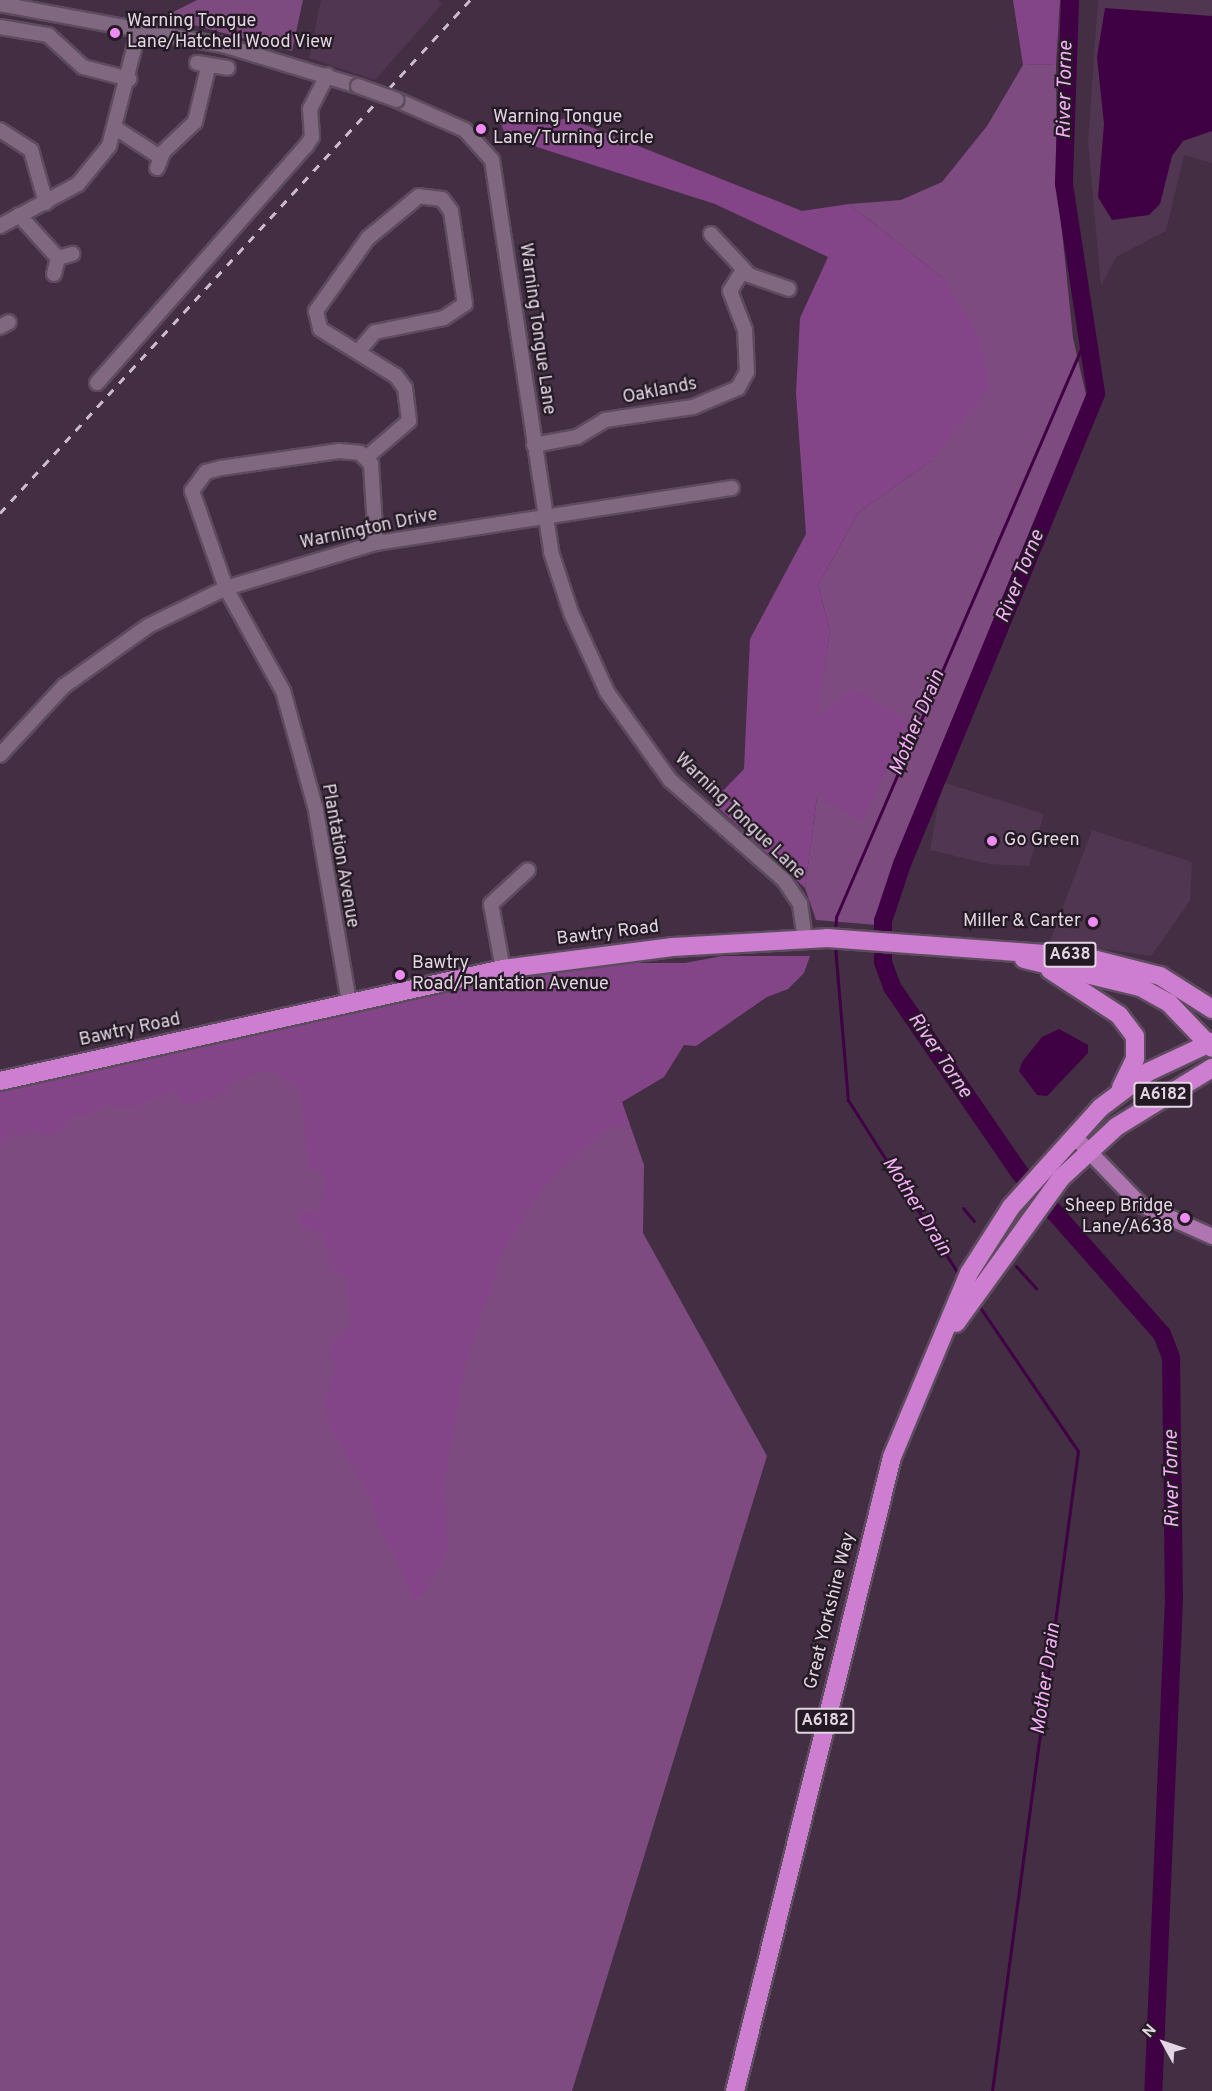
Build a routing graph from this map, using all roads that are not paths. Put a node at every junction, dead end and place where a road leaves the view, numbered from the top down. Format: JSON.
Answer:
{"nodes":[{"id":1,"x":0,"y":4,"type":"edge"},
{"id":2,"x":0,"y":27,"type":"edge"},
{"id":3,"x":139,"y":28,"type":"junction"},
{"id":4,"x":228,"y":68,"type":"dead end"},
{"id":5,"x":327,"y":75,"type":"junction"},
{"id":6,"x":129,"y":80,"type":"junction"},
{"id":7,"x":117,"y":129,"type":"junction"},
{"id":8,"x":0,"y":133,"type":"edge"},
{"id":9,"x":46,"y":203,"type":"junction"},
{"id":10,"x":19,"y":215,"type":"junction"},
{"id":11,"x":0,"y":226,"type":"edge"},
{"id":12,"x":711,"y":234,"type":"dead end"},
{"id":13,"x":72,"y":254,"type":"dead end"},
{"id":14,"x":58,"y":258,"type":"junction"},
{"id":15,"x":743,"y":270,"type":"junction"},
{"id":16,"x":54,"y":274,"type":"dead end"},
{"id":17,"x":789,"y":289,"type":"dead end"},
{"id":18,"x":358,"y":352,"type":"junction"},
{"id":19,"x":96,"y":383,"type":"dead end"},
{"id":20,"x":534,"y":445,"type":"junction"},
{"id":21,"x":367,"y":457,"type":"junction"},
{"id":22,"x":732,"y":488,"type":"dead end"},
{"id":23,"x":545,"y":515,"type":"junction"},
{"id":24,"x":376,"y":543,"type":"junction"},
{"id":25,"x":226,"y":588,"type":"junction"},
{"id":26,"x":0,"y":755,"type":"edge"},
{"id":27,"x":528,"y":870,"type":"dead end"},
{"id":28,"x":805,"y":939,"type":"junction"},
{"id":29,"x":1017,"y":956,"type":"junction"},
{"id":30,"x":1044,"y":967,"type":"junction"},
{"id":31,"x":502,"y":969,"type":"junction"},
{"id":32,"x":349,"y":1002,"type":"junction"},
{"id":33,"x":1210,"y":1012,"type":"edge"},
{"id":34,"x":1211,"y":1045,"type":"edge"},
{"id":35,"x":1212,"y":1068,"type":"edge"},
{"id":36,"x":0,"y":1081,"type":"edge"},
{"id":37,"x":1120,"y":1089,"type":"junction"},
{"id":38,"x":1074,"y":1136,"type":"junction"},
{"id":39,"x":1088,"y":1152,"type":"junction"},
{"id":40,"x":1212,"y":1236,"type":"edge"},
{"id":41,"x":962,"y":1304,"type":"junction"},
{"id":42,"x":735,"y":2091,"type":"edge"}],
"edges":[{"from":1,"to":3,"type":"street","name":"Warning Tongue Lane"},
{"from":2,"to":6,"type":"street"},
{"from":3,"to":5,"type":"street","name":"Warning Tongue Lane"},
{"from":3,"to":6,"type":"street"},
{"from":4,"to":7,"type":"street"},
{"from":5,"to":19,"type":"street"},
{"from":5,"to":20,"type":"street","name":"Warning Tongue Lane","bridge":true},
{"from":6,"to":7,"type":"street"},
{"from":7,"to":9,"type":"street"},
{"from":8,"to":9,"type":"street"},
{"from":9,"to":10,"type":"street"},
{"from":10,"to":11,"type":"street"},
{"from":10,"to":14,"type":"street"},
{"from":12,"to":15,"type":"street"},
{"from":13,"to":14,"type":"street"},
{"from":14,"to":16,"type":"street"},
{"from":15,"to":17,"type":"street"},
{"from":15,"to":20,"type":"street","name":"Oaklands"},
{"from":18,"to":18,"type":"street"},
{"from":18,"to":21,"type":"street"},
{"from":20,"to":23,"type":"street","name":"Warning Tongue Lane"},
{"from":21,"to":24,"type":"street"},
{"from":21,"to":25,"type":"street","name":"Plantation Avenue"},
{"from":22,"to":23,"type":"street","name":"Warnington Drive"},
{"from":23,"to":24,"type":"street","name":"Warnington Drive"},
{"from":23,"to":28,"type":"street","name":"Warning Tongue Lane"},
{"from":24,"to":25,"type":"street","name":"Warnington Drive"},
{"from":25,"to":26,"type":"street","name":"Warnington Drive"},
{"from":25,"to":32,"type":"street","name":"Plantation Avenue"},
{"from":27,"to":31,"type":"street"},
{"from":28,"to":29,"type":"highway","name":"Bawtry Road","number":"A638"},
{"from":28,"to":31,"type":"highway","name":"Bawtry Road","number":"A638"},
{"from":29,"to":30,"type":"highway","name":"Bawtry Road","number":"A638"},
{"from":29,"to":33,"type":"highway","name":"Bawtry Road","number":"A638"},
{"from":30,"to":34,"type":"highway","name":"Bawtry Road","number":"A638"},
{"from":30,"to":37,"type":"highway"},
{"from":31,"to":32,"type":"highway","name":"Bawtry Road","number":"A638"},
{"from":32,"to":36,"type":"highway","name":"Bawtry Road","number":"A638"},
{"from":34,"to":37,"type":"highway","name":"Great Yorkshire Way","number":"A6182"},
{"from":35,"to":39,"type":"highway","name":"Great Yorkshire Way","number":"A6182"},
{"from":37,"to":38,"type":"highway","name":"Great Yorkshire Way","number":"A6182"},
{"from":38,"to":39,"type":"main road"},
{"from":38,"to":41,"type":"highway","name":"Great Yorkshire Way","number":"A6182"},
{"from":39,"to":40,"type":"main road"},
{"from":39,"to":41,"type":"highway","name":"Great Yorkshire Way","number":"A6182"},
{"from":41,"to":42,"type":"highway","name":"Great Yorkshire Way","number":"A6182"}]}
